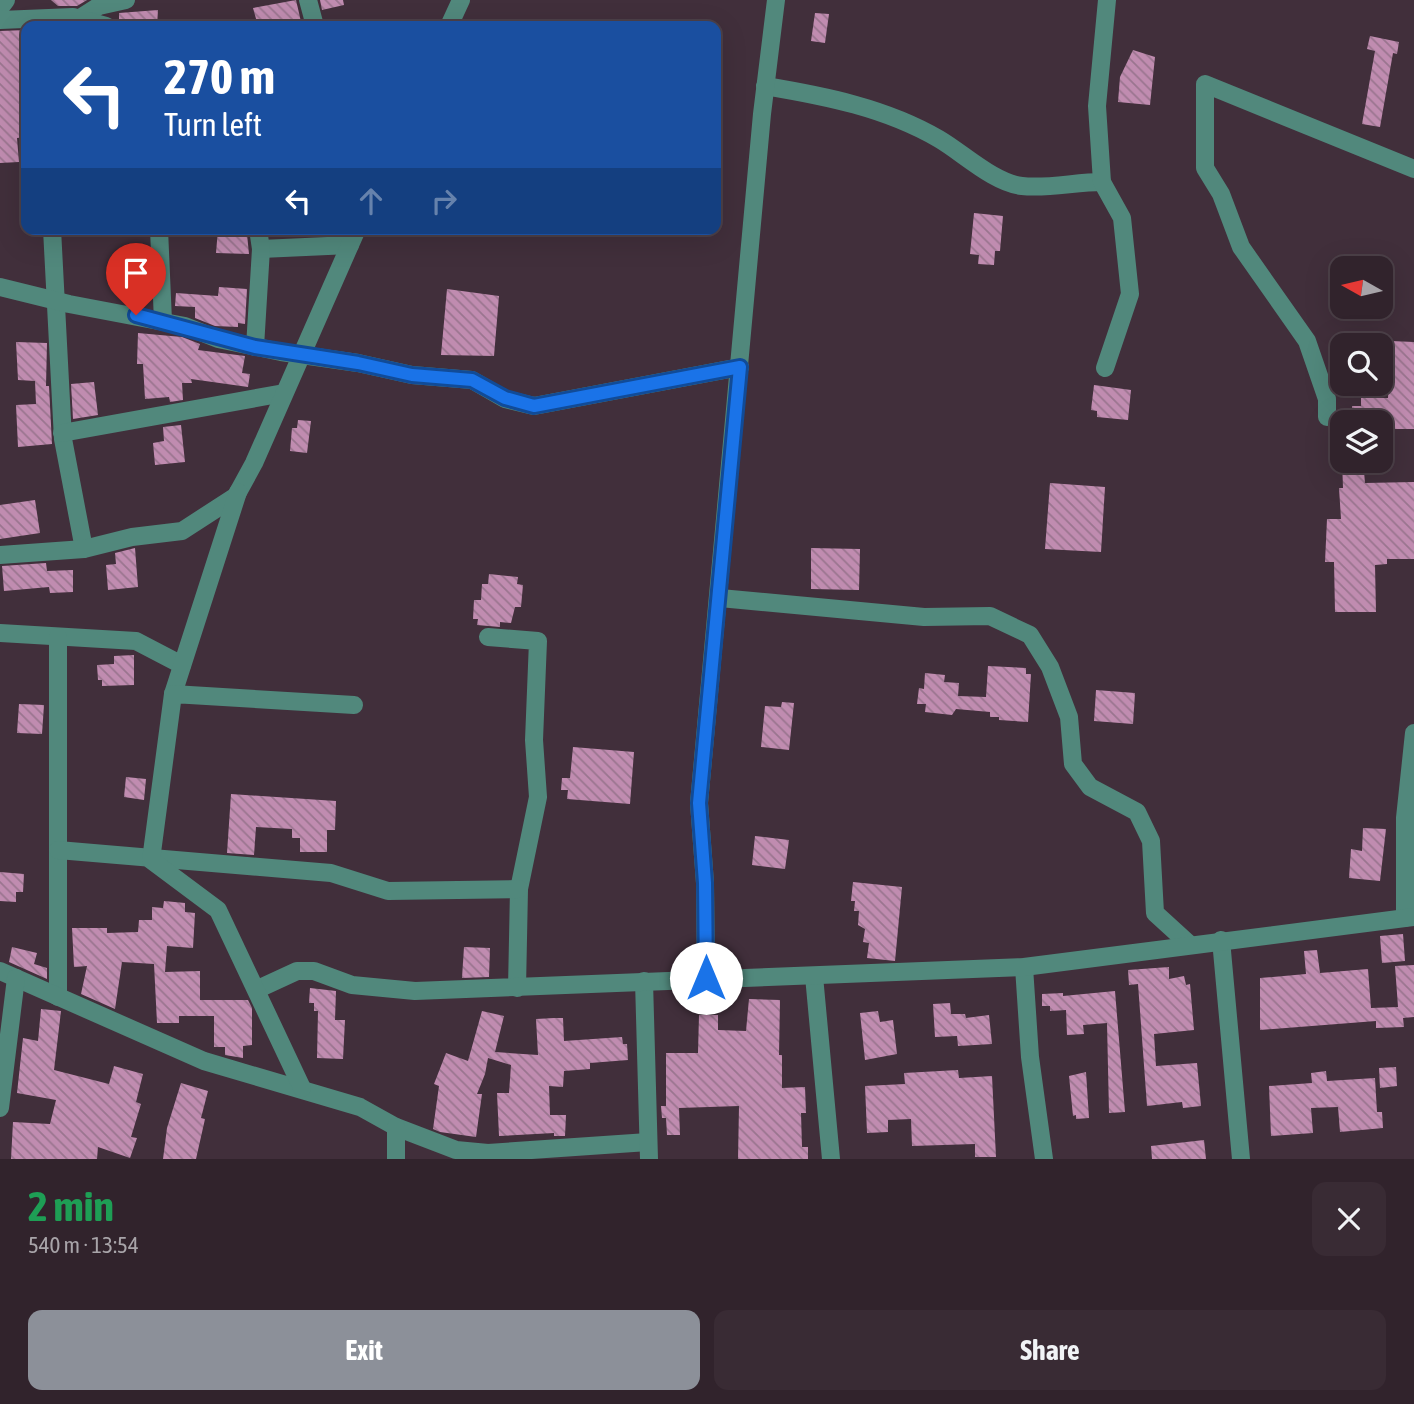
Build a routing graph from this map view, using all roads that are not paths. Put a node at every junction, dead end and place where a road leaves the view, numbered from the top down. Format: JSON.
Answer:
{"nodes":[{"id":1,"x":6,"y":0,"type":"edge"},
{"id":2,"x":127,"y":0,"type":"edge"},
{"id":3,"x":308,"y":0,"type":"edge"},
{"id":4,"x":461,"y":0,"type":"edge"},
{"id":5,"x":776,"y":0,"type":"edge"},
{"id":6,"x":1107,"y":0,"type":"edge"},
{"id":7,"x":0,"y":9,"type":"edge"},
{"id":8,"x":80,"y":18,"type":"junction"},
{"id":9,"x":0,"y":20,"type":"edge"},
{"id":10,"x":21,"y":21,"type":"edge"},
{"id":11,"x":50,"y":21,"type":"edge"},
{"id":12,"x":90,"y":21,"type":"edge"},
{"id":13,"x":314,"y":21,"type":"edge"},
{"id":14,"x":451,"y":21,"type":"edge"},
{"id":15,"x":765,"y":86,"type":"junction"},
{"id":16,"x":1414,"y":169,"type":"edge"},
{"id":17,"x":1102,"y":181,"type":"junction"},
{"id":18,"x":52,"y":235,"type":"edge"},
{"id":19,"x":159,"y":235,"type":"edge"},
{"id":20,"x":259,"y":235,"type":"edge"},
{"id":21,"x":353,"y":237,"type":"edge"},
{"id":22,"x":261,"y":249,"type":"junction"},
{"id":23,"x":0,"y":287,"type":"edge"},
{"id":24,"x":56,"y":300,"type":"junction"},
{"id":25,"x":163,"y":321,"type":"junction"},
{"id":26,"x":255,"y":347,"type":"junction"},
{"id":27,"x":301,"y":355,"type":"junction"},
{"id":28,"x":740,"y":367,"type":"junction"},
{"id":29,"x":1105,"y":368,"type":"dead end"},
{"id":30,"x":284,"y":393,"type":"junction"},
{"id":31,"x":1327,"y":417,"type":"dead end"},
{"id":32,"x":62,"y":433,"type":"junction"},
{"id":33,"x":238,"y":492,"type":"junction"},
{"id":34,"x":84,"y":549,"type":"junction"},
{"id":35,"x":0,"y":555,"type":"edge"},
{"id":36,"x":720,"y":598,"type":"junction"},
{"id":37,"x":0,"y":633,"type":"edge"},
{"id":38,"x":58,"y":637,"type":"junction"},
{"id":39,"x":488,"y":637,"type":"dead end"},
{"id":40,"x":182,"y":665,"type":"junction"},
{"id":41,"x":173,"y":694,"type":"junction"},
{"id":42,"x":354,"y":705,"type":"dead end"},
{"id":43,"x":1414,"y":733,"type":"edge"},
{"id":44,"x":58,"y":850,"type":"junction"},
{"id":45,"x":151,"y":860,"type":"junction"},
{"id":46,"x":519,"y":888,"type":"junction"},
{"id":47,"x":1409,"y":918,"type":"edge"},
{"id":48,"x":1221,"y":940,"type":"junction"},
{"id":49,"x":1189,"y":944,"type":"junction"},
{"id":50,"x":1024,"y":967,"type":"junction"},
{"id":51,"x":8,"y":974,"type":"edge"},
{"id":52,"x":814,"y":976,"type":"junction"},
{"id":53,"x":706,"y":978,"type":"junction"},
{"id":54,"x":644,"y":981,"type":"junction"},
{"id":55,"x":517,"y":988,"type":"junction"},
{"id":56,"x":258,"y":989,"type":"junction"},
{"id":57,"x":58,"y":997,"type":"junction"},
{"id":58,"x":302,"y":1088,"type":"junction"},
{"id":59,"x":0,"y":1108,"type":"edge"},
{"id":60,"x":396,"y":1127,"type":"junction"},
{"id":61,"x":649,"y":1150,"type":"edge"},
{"id":62,"x":396,"y":1159,"type":"edge"},
{"id":63,"x":831,"y":1159,"type":"edge"},
{"id":64,"x":1044,"y":1159,"type":"edge"},
{"id":65,"x":1241,"y":1159,"type":"edge"}],
"edges":[{"from":1,"to":7,"type":"street"},
{"from":2,"to":8,"type":"street"},
{"from":3,"to":13,"type":"street"},
{"from":4,"to":14,"type":"street"},
{"from":5,"to":15,"type":"street"},
{"from":6,"to":17,"type":"street"},
{"from":8,"to":11,"type":"street"},
{"from":8,"to":12,"type":"street"},
{"from":9,"to":10,"type":"street"},
{"from":15,"to":17,"type":"street"},
{"from":15,"to":28,"type":"street"},
{"from":16,"to":31,"type":"street"},
{"from":17,"to":29,"type":"street"},
{"from":18,"to":24,"type":"street"},
{"from":19,"to":25,"type":"street"},
{"from":20,"to":22,"type":"street"},
{"from":21,"to":22,"type":"street"},
{"from":21,"to":27,"type":"street"},
{"from":22,"to":26,"type":"street"},
{"from":23,"to":24,"type":"street"},
{"from":24,"to":25,"type":"street"},
{"from":24,"to":32,"type":"street"},
{"from":25,"to":26,"type":"street"},
{"from":26,"to":27,"type":"street"},
{"from":27,"to":28,"type":"street"},
{"from":27,"to":30,"type":"street"},
{"from":28,"to":36,"type":"street"},
{"from":30,"to":32,"type":"street"},
{"from":30,"to":33,"type":"street"},
{"from":32,"to":34,"type":"street"},
{"from":33,"to":34,"type":"street"},
{"from":33,"to":40,"type":"street"},
{"from":34,"to":35,"type":"street"},
{"from":36,"to":49,"type":"street"},
{"from":36,"to":53,"type":"street"},
{"from":37,"to":38,"type":"street"},
{"from":38,"to":40,"type":"street"},
{"from":38,"to":44,"type":"street"},
{"from":39,"to":46,"type":"street"},
{"from":40,"to":41,"type":"street"},
{"from":41,"to":42,"type":"street"},
{"from":41,"to":45,"type":"street"},
{"from":43,"to":47,"type":"street"},
{"from":44,"to":45,"type":"street"},
{"from":44,"to":57,"type":"street"},
{"from":45,"to":46,"type":"street"},
{"from":45,"to":56,"type":"street"},
{"from":46,"to":55,"type":"street"},
{"from":47,"to":48,"type":"street"},
{"from":48,"to":49,"type":"street"},
{"from":48,"to":65,"type":"street"},
{"from":49,"to":50,"type":"street"},
{"from":50,"to":52,"type":"street"},
{"from":50,"to":64,"type":"street"},
{"from":51,"to":57,"type":"street"},
{"from":51,"to":59,"type":"street"},
{"from":52,"to":53,"type":"street"},
{"from":52,"to":63,"type":"street"},
{"from":53,"to":54,"type":"street"},
{"from":54,"to":55,"type":"street"},
{"from":54,"to":61,"type":"street"},
{"from":55,"to":56,"type":"street"},
{"from":56,"to":58,"type":"street"},
{"from":57,"to":58,"type":"street"},
{"from":58,"to":60,"type":"street"},
{"from":60,"to":61,"type":"street"},
{"from":60,"to":62,"type":"street"}]}
